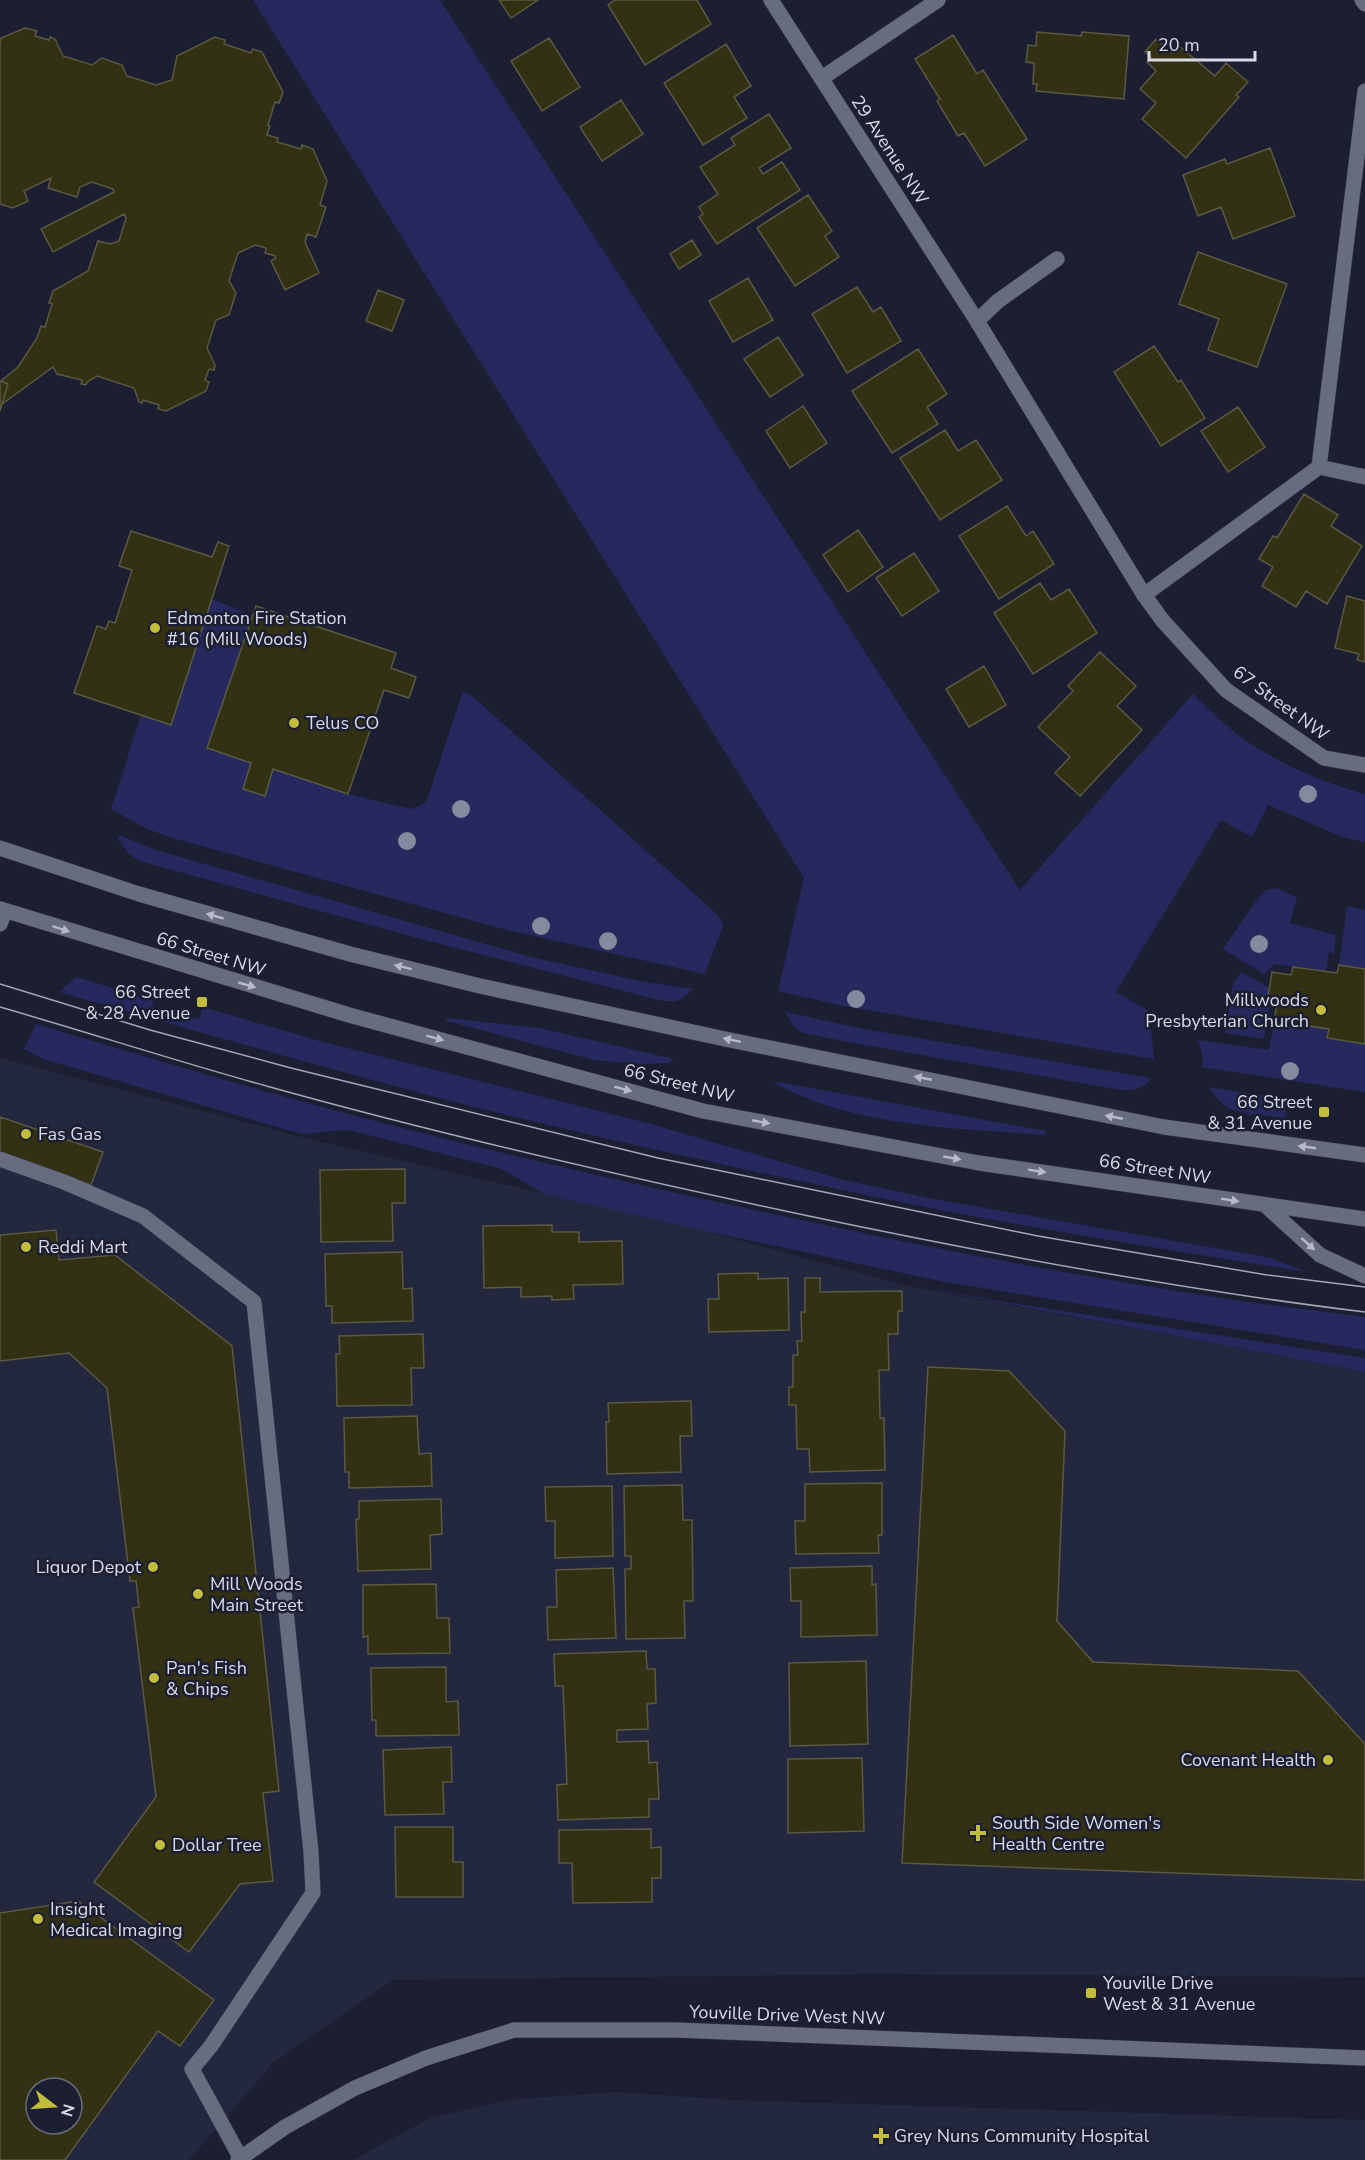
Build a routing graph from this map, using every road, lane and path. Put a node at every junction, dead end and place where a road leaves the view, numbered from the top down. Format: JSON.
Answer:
{"nodes":[{"id":1,"x":771,"y":0,"type":"edge"},
{"id":2,"x":938,"y":0,"type":"edge"},
{"id":3,"x":1362,"y":0,"type":"edge"},
{"id":4,"x":1365,"y":4,"type":"edge"},
{"id":5,"x":822,"y":78,"type":"junction"},
{"id":6,"x":1365,"y":91,"type":"edge"},
{"id":7,"x":1057,"y":259,"type":"dead end"},
{"id":8,"x":976,"y":321,"type":"junction"},
{"id":9,"x":1319,"y":467,"type":"junction"},
{"id":10,"x":1365,"y":477,"type":"edge"},
{"id":11,"x":1144,"y":595,"type":"junction"},
{"id":12,"x":1163,"y":621,"type":"joint"},
{"id":13,"x":1365,"y":765,"type":"edge"},
{"id":14,"x":0,"y":848,"type":"edge"},
{"id":15,"x":2,"y":915,"type":"edge"},
{"id":16,"x":1365,"y":1155,"type":"edge"},
{"id":17,"x":0,"y":1159,"type":"edge"},
{"id":18,"x":1265,"y":1205,"type":"junction"},
{"id":19,"x":1365,"y":1219,"type":"edge"},
{"id":20,"x":1365,"y":1276,"type":"edge"},
{"id":21,"x":1365,"y":2058,"type":"edge"},
{"id":22,"x":239,"y":2159,"type":"edge"}],
"edges":[{"from":1,"to":5,"type":"main road","name":"29 Avenue NW"},
{"from":2,"to":5,"type":"main road"},
{"from":3,"to":4,"type":"main road"},
{"from":5,"to":8,"type":"main road","name":"29 Avenue NW"},
{"from":6,"to":9,"type":"main road"},
{"from":7,"to":8,"type":"main road"},
{"from":8,"to":11,"type":"main road","name":"29 Avenue NW"},
{"from":9,"to":10,"type":"main road"},
{"from":9,"to":11,"type":"main road"},
{"from":11,"to":12,"type":"main road","name":"29 Avenue NW"},
{"from":12,"to":13,"type":"main road","name":"67 Street NW"},
{"from":16,"to":14,"type":"main road","name":"66 Street NW","one_way":true},
{"from":15,"to":18,"type":"main road","name":"66 Street NW","one_way":true},
{"from":17,"to":22,"type":"main road"},
{"from":18,"to":19,"type":"main road","name":"66 Street NW"},
{"from":18,"to":20,"type":"main road","one_way":true},
{"from":21,"to":22,"type":"main road","name":"Youville Drive West NW"}]}
